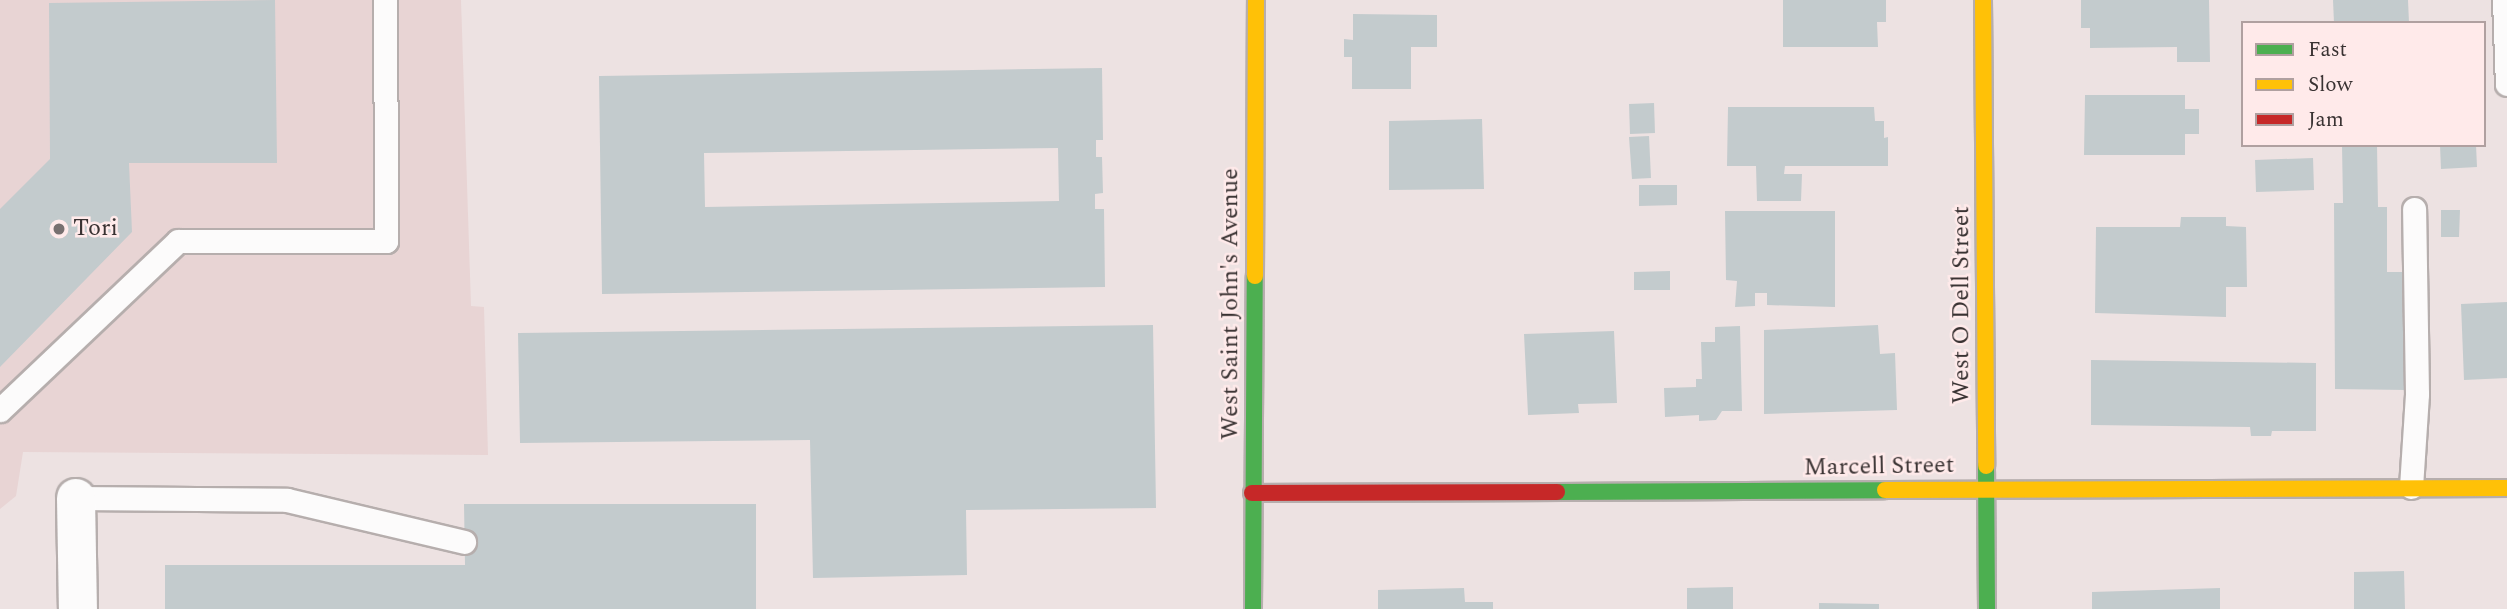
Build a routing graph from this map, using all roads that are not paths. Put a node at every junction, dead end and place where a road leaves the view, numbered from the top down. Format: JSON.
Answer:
{"nodes":[{"id":1,"x":385,"y":0,"type":"edge"},
{"id":2,"x":1256,"y":0,"type":"edge"},
{"id":3,"x":1983,"y":0,"type":"edge"},
{"id":4,"x":2504,"y":0,"type":"edge"},
{"id":5,"x":2507,"y":84,"type":"edge"},
{"id":6,"x":2414,"y":209,"type":"dead end"},
{"id":7,"x":0,"y":410,"type":"edge"},
{"id":8,"x":2411,"y":487,"type":"junction"},
{"id":9,"x":2507,"y":488,"type":"edge"},
{"id":10,"x":1987,"y":489,"type":"junction"},
{"id":11,"x":1252,"y":493,"type":"junction"},
{"id":12,"x":76,"y":498,"type":"joint"},
{"id":13,"x":464,"y":542,"type":"dead end"},
{"id":14,"x":78,"y":609,"type":"edge"},
{"id":15,"x":1253,"y":609,"type":"edge"},
{"id":16,"x":1987,"y":609,"type":"edge"}],
"edges":[{"from":1,"to":7,"type":"lane"},
{"from":2,"to":11,"type":"street","name":"West Saint John's Avenue"},
{"from":3,"to":10,"type":"street","name":"West O Dell Street"},
{"from":4,"to":5,"type":"lane"},
{"from":6,"to":8,"type":"lane"},
{"from":8,"to":9,"type":"street","name":"Marcell Street"},
{"from":8,"to":10,"type":"street","name":"Marcell Street"},
{"from":10,"to":11,"type":"street","name":"Marcell Street"},
{"from":10,"to":16,"type":"street","name":"West O Dell Street"},
{"from":11,"to":15,"type":"street","name":"West Saint John's Avenue"},
{"from":12,"to":13,"type":"lane"},
{"from":12,"to":14,"type":"street"}]}
